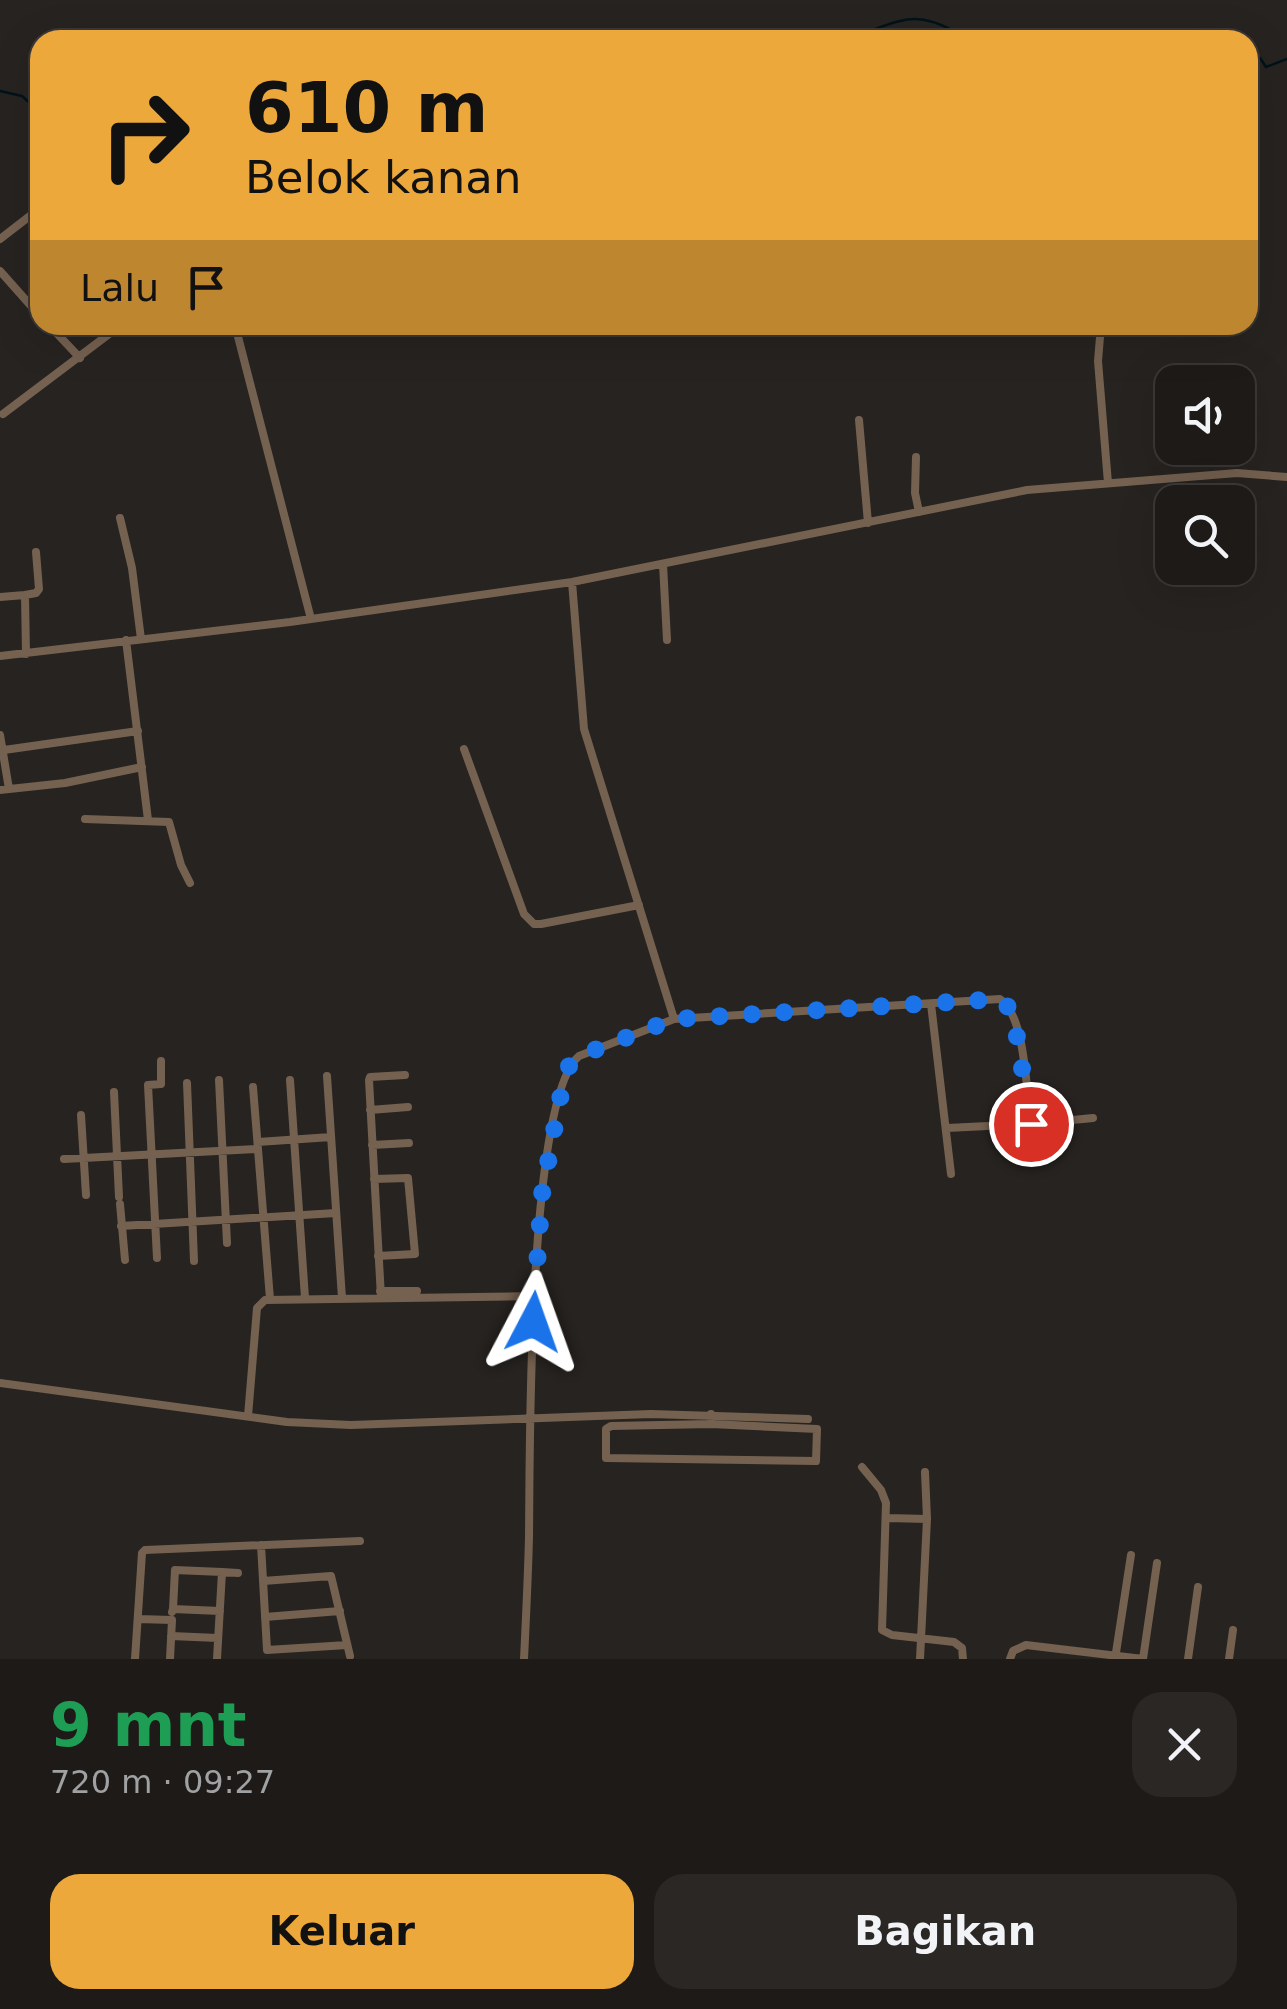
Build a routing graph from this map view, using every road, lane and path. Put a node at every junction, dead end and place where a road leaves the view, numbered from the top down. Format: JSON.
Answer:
{"nodes":[{"id":1,"x":30,"y":216,"type":"edge"},
{"id":2,"x":0,"y":239,"type":"edge"},
{"id":3,"x":0,"y":271,"type":"edge"},
{"id":4,"x":30,"y":305,"type":"edge"},
{"id":5,"x":58,"y":335,"type":"edge"},
{"id":6,"x":109,"y":335,"type":"edge"},
{"id":7,"x":238,"y":335,"type":"edge"},
{"id":8,"x":1100,"y":335,"type":"edge"},
{"id":9,"x":80,"y":358,"type":"junction"},
{"id":10,"x":3,"y":414,"type":"dead end"},
{"id":11,"x":860,"y":420,"type":"dead end"},
{"id":12,"x":916,"y":457,"type":"dead end"},
{"id":13,"x":1287,"y":477,"type":"edge"},
{"id":14,"x":1108,"y":483,"type":"junction"},
{"id":15,"x":919,"y":512,"type":"junction"},
{"id":16,"x":120,"y":518,"type":"dead end"},
{"id":17,"x":868,"y":523,"type":"junction"},
{"id":18,"x":36,"y":552,"type":"dead end"},
{"id":19,"x":663,"y":564,"type":"junction"},
{"id":20,"x":572,"y":582,"type":"junction"},
{"id":21,"x":26,"y":595,"type":"junction"},
{"id":22,"x":0,"y":597,"type":"edge"},
{"id":23,"x":311,"y":619,"type":"junction"},
{"id":24,"x":141,"y":639,"type":"junction"},
{"id":25,"x":126,"y":640,"type":"junction"},
{"id":26,"x":667,"y":640,"type":"dead end"},
{"id":27,"x":26,"y":654,"type":"junction"},
{"id":28,"x":0,"y":656,"type":"edge"},
{"id":29,"x":138,"y":731,"type":"junction"},
{"id":30,"x":0,"y":735,"type":"edge"},
{"id":31,"x":464,"y":748,"type":"dead end"},
{"id":32,"x":4,"y":750,"type":"junction"},
{"id":33,"x":142,"y":767,"type":"junction"},
{"id":34,"x":4,"y":790,"type":"edge"},
{"id":35,"x":85,"y":819,"type":"dead end"},
{"id":36,"x":148,"y":820,"type":"junction"},
{"id":37,"x":190,"y":883,"type":"dead end"},
{"id":38,"x":639,"y":905,"type":"junction"},
{"id":39,"x":932,"y":1004,"type":"junction"},
{"id":40,"x":674,"y":1019,"type":"junction"},
{"id":41,"x":161,"y":1061,"type":"dead end"},
{"id":42,"x":405,"y":1075,"type":"dead end"},
{"id":43,"x":328,"y":1076,"type":"dead end"},
{"id":44,"x":219,"y":1080,"type":"dead end"},
{"id":45,"x":290,"y":1080,"type":"dead end"},
{"id":46,"x":187,"y":1083,"type":"dead end"},
{"id":47,"x":253,"y":1086,"type":"dead end"},
{"id":48,"x":114,"y":1092,"type":"dead end"},
{"id":49,"x":408,"y":1107,"type":"dead end"},
{"id":50,"x":370,"y":1110,"type":"junction"},
{"id":51,"x":81,"y":1115,"type":"dead end"},
{"id":52,"x":1093,"y":1118,"type":"dead end"},
{"id":53,"x":1031,"y":1124,"type":"junction"},
{"id":54,"x":947,"y":1128,"type":"junction"},
{"id":55,"x":331,"y":1137,"type":"junction"},
{"id":56,"x":294,"y":1139,"type":"junction"},
{"id":57,"x":410,"y":1143,"type":"dead end"},
{"id":58,"x":258,"y":1145,"type":"junction"},
{"id":59,"x":372,"y":1145,"type":"junction"},
{"id":60,"x":222,"y":1151,"type":"junction"},
{"id":61,"x":191,"y":1152,"type":"junction"},
{"id":62,"x":153,"y":1154,"type":"junction"},
{"id":63,"x":118,"y":1156,"type":"junction"},
{"id":64,"x":84,"y":1158,"type":"junction"},
{"id":65,"x":64,"y":1159,"type":"dead end"},
{"id":66,"x":951,"y":1174,"type":"dead end"},
{"id":67,"x":374,"y":1179,"type":"junction"},
{"id":68,"x":86,"y":1195,"type":"dead end"},
{"id":69,"x":336,"y":1214,"type":"junction"},
{"id":70,"x":299,"y":1215,"type":"junction"},
{"id":71,"x":264,"y":1217,"type":"junction"},
{"id":72,"x":224,"y":1220,"type":"junction"},
{"id":73,"x":193,"y":1222,"type":"junction"},
{"id":74,"x":156,"y":1224,"type":"junction"},
{"id":75,"x":121,"y":1226,"type":"junction"},
{"id":76,"x":228,"y":1242,"type":"dead end"},
{"id":77,"x":378,"y":1256,"type":"junction"},
{"id":78,"x":157,"y":1258,"type":"dead end"},
{"id":79,"x":124,"y":1260,"type":"dead end"},
{"id":80,"x":194,"y":1260,"type":"dead end"},
{"id":81,"x":417,"y":1291,"type":"dead end"},
{"id":82,"x":380,"y":1294,"type":"junction"},
{"id":83,"x":536,"y":1296,"type":"junction"},
{"id":84,"x":305,"y":1298,"type":"junction"},
{"id":85,"x":342,"y":1298,"type":"junction"},
{"id":86,"x":270,"y":1299,"type":"junction"},
{"id":87,"x":0,"y":1383,"type":"edge"},
{"id":88,"x":248,"y":1416,"type":"junction"},
{"id":89,"x":530,"y":1418,"type":"junction"},
{"id":90,"x":711,"y":1419,"type":"junction"},
{"id":91,"x":808,"y":1419,"type":"dead end"},
{"id":92,"x":862,"y":1467,"type":"dead end"},
{"id":93,"x":925,"y":1472,"type":"dead end"},
{"id":94,"x":888,"y":1518,"type":"junction"},
{"id":95,"x":928,"y":1518,"type":"junction"},
{"id":96,"x":360,"y":1540,"type":"dead end"},
{"id":97,"x":261,"y":1545,"type":"junction"},
{"id":98,"x":1131,"y":1555,"type":"dead end"},
{"id":99,"x":175,"y":1558,"type":"dead end"},
{"id":100,"x":1158,"y":1563,"type":"dead end"},
{"id":101,"x":175,"y":1570,"type":"junction"},
{"id":102,"x":222,"y":1572,"type":"junction"},
{"id":103,"x":238,"y":1573,"type":"dead end"},
{"id":104,"x":263,"y":1581,"type":"junction"},
{"id":105,"x":1198,"y":1587,"type":"dead end"},
{"id":106,"x":172,"y":1609,"type":"junction"},
{"id":107,"x":220,"y":1611,"type":"junction"},
{"id":108,"x":340,"y":1611,"type":"junction"},
{"id":109,"x":265,"y":1617,"type":"junction"},
{"id":110,"x":138,"y":1619,"type":"junction"},
{"id":111,"x":172,"y":1620,"type":"junction"},
{"id":112,"x":1233,"y":1630,"type":"dead end"},
{"id":113,"x":171,"y":1636,"type":"junction"},
{"id":114,"x":218,"y":1638,"type":"junction"},
{"id":115,"x":922,"y":1638,"type":"junction"},
{"id":116,"x":348,"y":1644,"type":"junction"},
{"id":117,"x":1072,"y":1654,"type":"edge"},
{"id":118,"x":350,"y":1656,"type":"dead end"},
{"id":119,"x":1115,"y":1657,"type":"edge"},
{"id":120,"x":135,"y":1659,"type":"edge"},
{"id":121,"x":170,"y":1659,"type":"edge"},
{"id":122,"x":217,"y":1659,"type":"edge"},
{"id":123,"x":524,"y":1659,"type":"edge"},
{"id":124,"x":920,"y":1659,"type":"edge"},
{"id":125,"x":964,"y":1659,"type":"edge"},
{"id":126,"x":1010,"y":1659,"type":"edge"},
{"id":127,"x":1143,"y":1659,"type":"edge"},
{"id":128,"x":1188,"y":1659,"type":"edge"},
{"id":129,"x":1229,"y":1659,"type":"edge"}],
"edges":[{"from":1,"to":2,"type":"street"},
{"from":3,"to":4,"type":"street"},
{"from":5,"to":9,"type":"street"},
{"from":6,"to":9,"type":"street"},
{"from":7,"to":23,"type":"street"},
{"from":8,"to":14,"type":"street"},
{"from":9,"to":10,"type":"street"},
{"from":11,"to":17,"type":"street"},
{"from":12,"to":15,"type":"street"},
{"from":13,"to":14,"type":"street"},
{"from":14,"to":15,"type":"street"},
{"from":15,"to":17,"type":"street"},
{"from":16,"to":24,"type":"street"},
{"from":17,"to":19,"type":"street"},
{"from":18,"to":21,"type":"street"},
{"from":19,"to":20,"type":"street"},
{"from":19,"to":26,"type":"street"},
{"from":20,"to":23,"type":"street"},
{"from":20,"to":38,"type":"street"},
{"from":21,"to":22,"type":"street"},
{"from":21,"to":27,"type":"street"},
{"from":23,"to":24,"type":"street"},
{"from":24,"to":25,"type":"street"},
{"from":25,"to":27,"type":"street"},
{"from":25,"to":29,"type":"street"},
{"from":27,"to":28,"type":"street"},
{"from":29,"to":32,"type":"street"},
{"from":29,"to":33,"type":"street"},
{"from":30,"to":32,"type":"street"},
{"from":31,"to":38,"type":"street"},
{"from":32,"to":34,"type":"street"},
{"from":33,"to":34,"type":"street"},
{"from":33,"to":36,"type":"street"},
{"from":35,"to":36,"type":"street"},
{"from":36,"to":37,"type":"street"},
{"from":38,"to":40,"type":"street"},
{"from":39,"to":40,"type":"street"},
{"from":39,"to":53,"type":"street"},
{"from":39,"to":54,"type":"street"},
{"from":40,"to":83,"type":"street"},
{"from":41,"to":62,"type":"street"},
{"from":42,"to":50,"type":"street"},
{"from":43,"to":55,"type":"street"},
{"from":44,"to":60,"type":"street"},
{"from":45,"to":56,"type":"street"},
{"from":46,"to":61,"type":"street"},
{"from":47,"to":58,"type":"street"},
{"from":48,"to":63,"type":"street"},
{"from":49,"to":50,"type":"street"},
{"from":50,"to":59,"type":"street"},
{"from":51,"to":64,"type":"street"},
{"from":52,"to":53,"type":"street"},
{"from":53,"to":54,"type":"street"},
{"from":54,"to":66,"type":"street"},
{"from":55,"to":56,"type":"street"},
{"from":55,"to":69,"type":"street"},
{"from":56,"to":58,"type":"street"},
{"from":56,"to":70,"type":"street"},
{"from":57,"to":59,"type":"street"},
{"from":58,"to":60,"type":"street"},
{"from":58,"to":71,"type":"street"},
{"from":59,"to":67,"type":"street"},
{"from":60,"to":61,"type":"street"},
{"from":60,"to":72,"type":"street"},
{"from":61,"to":62,"type":"street"},
{"from":61,"to":73,"type":"street"},
{"from":62,"to":63,"type":"street"},
{"from":62,"to":74,"type":"street"},
{"from":63,"to":64,"type":"street"},
{"from":63,"to":75,"type":"street"},
{"from":64,"to":65,"type":"street"},
{"from":64,"to":68,"type":"street"},
{"from":67,"to":77,"type":"street"},
{"from":67,"to":77,"type":"street"},
{"from":69,"to":70,"type":"street"},
{"from":69,"to":85,"type":"street"},
{"from":70,"to":71,"type":"street"},
{"from":70,"to":84,"type":"street"},
{"from":71,"to":72,"type":"street"},
{"from":71,"to":86,"type":"street"},
{"from":72,"to":73,"type":"street"},
{"from":72,"to":76,"type":"street"},
{"from":73,"to":74,"type":"street"},
{"from":73,"to":80,"type":"street"},
{"from":74,"to":75,"type":"street"},
{"from":74,"to":78,"type":"street"},
{"from":75,"to":79,"type":"street"},
{"from":77,"to":82,"type":"street"},
{"from":81,"to":82,"type":"street"},
{"from":82,"to":83,"type":"street"},
{"from":82,"to":85,"type":"street"},
{"from":83,"to":89,"type":"street"},
{"from":84,"to":85,"type":"street"},
{"from":84,"to":86,"type":"street"},
{"from":86,"to":88,"type":"street"},
{"from":87,"to":88,"type":"street"},
{"from":88,"to":89,"type":"street"},
{"from":89,"to":90,"type":"street"},
{"from":89,"to":123,"type":"street"},
{"from":90,"to":90,"type":"street"},
{"from":90,"to":91,"type":"street"},
{"from":92,"to":94,"type":"street"},
{"from":93,"to":95,"type":"street"},
{"from":94,"to":95,"type":"street"},
{"from":94,"to":115,"type":"street"},
{"from":95,"to":115,"type":"street"},
{"from":96,"to":97,"type":"street"},
{"from":97,"to":104,"type":"street"},
{"from":97,"to":110,"type":"street"},
{"from":98,"to":119,"type":"street"},
{"from":99,"to":101,"type":"street"},
{"from":100,"to":127,"type":"street"},
{"from":101,"to":102,"type":"street"},
{"from":101,"to":106,"type":"street"},
{"from":102,"to":103,"type":"street"},
{"from":102,"to":107,"type":"street"},
{"from":104,"to":108,"type":"street"},
{"from":104,"to":109,"type":"street"},
{"from":105,"to":128,"type":"street"},
{"from":106,"to":107,"type":"street"},
{"from":106,"to":111,"type":"street"},
{"from":107,"to":114,"type":"street"},
{"from":108,"to":109,"type":"street"},
{"from":108,"to":116,"type":"street"},
{"from":109,"to":116,"type":"street"},
{"from":110,"to":111,"type":"street"},
{"from":110,"to":120,"type":"street"},
{"from":111,"to":113,"type":"street"},
{"from":112,"to":129,"type":"street"},
{"from":113,"to":114,"type":"street"},
{"from":113,"to":121,"type":"street"},
{"from":114,"to":122,"type":"street"},
{"from":115,"to":124,"type":"street"},
{"from":115,"to":125,"type":"street"},
{"from":116,"to":118,"type":"street"},
{"from":117,"to":119,"type":"street"},
{"from":117,"to":126,"type":"street"},
{"from":119,"to":127,"type":"street"}]}
